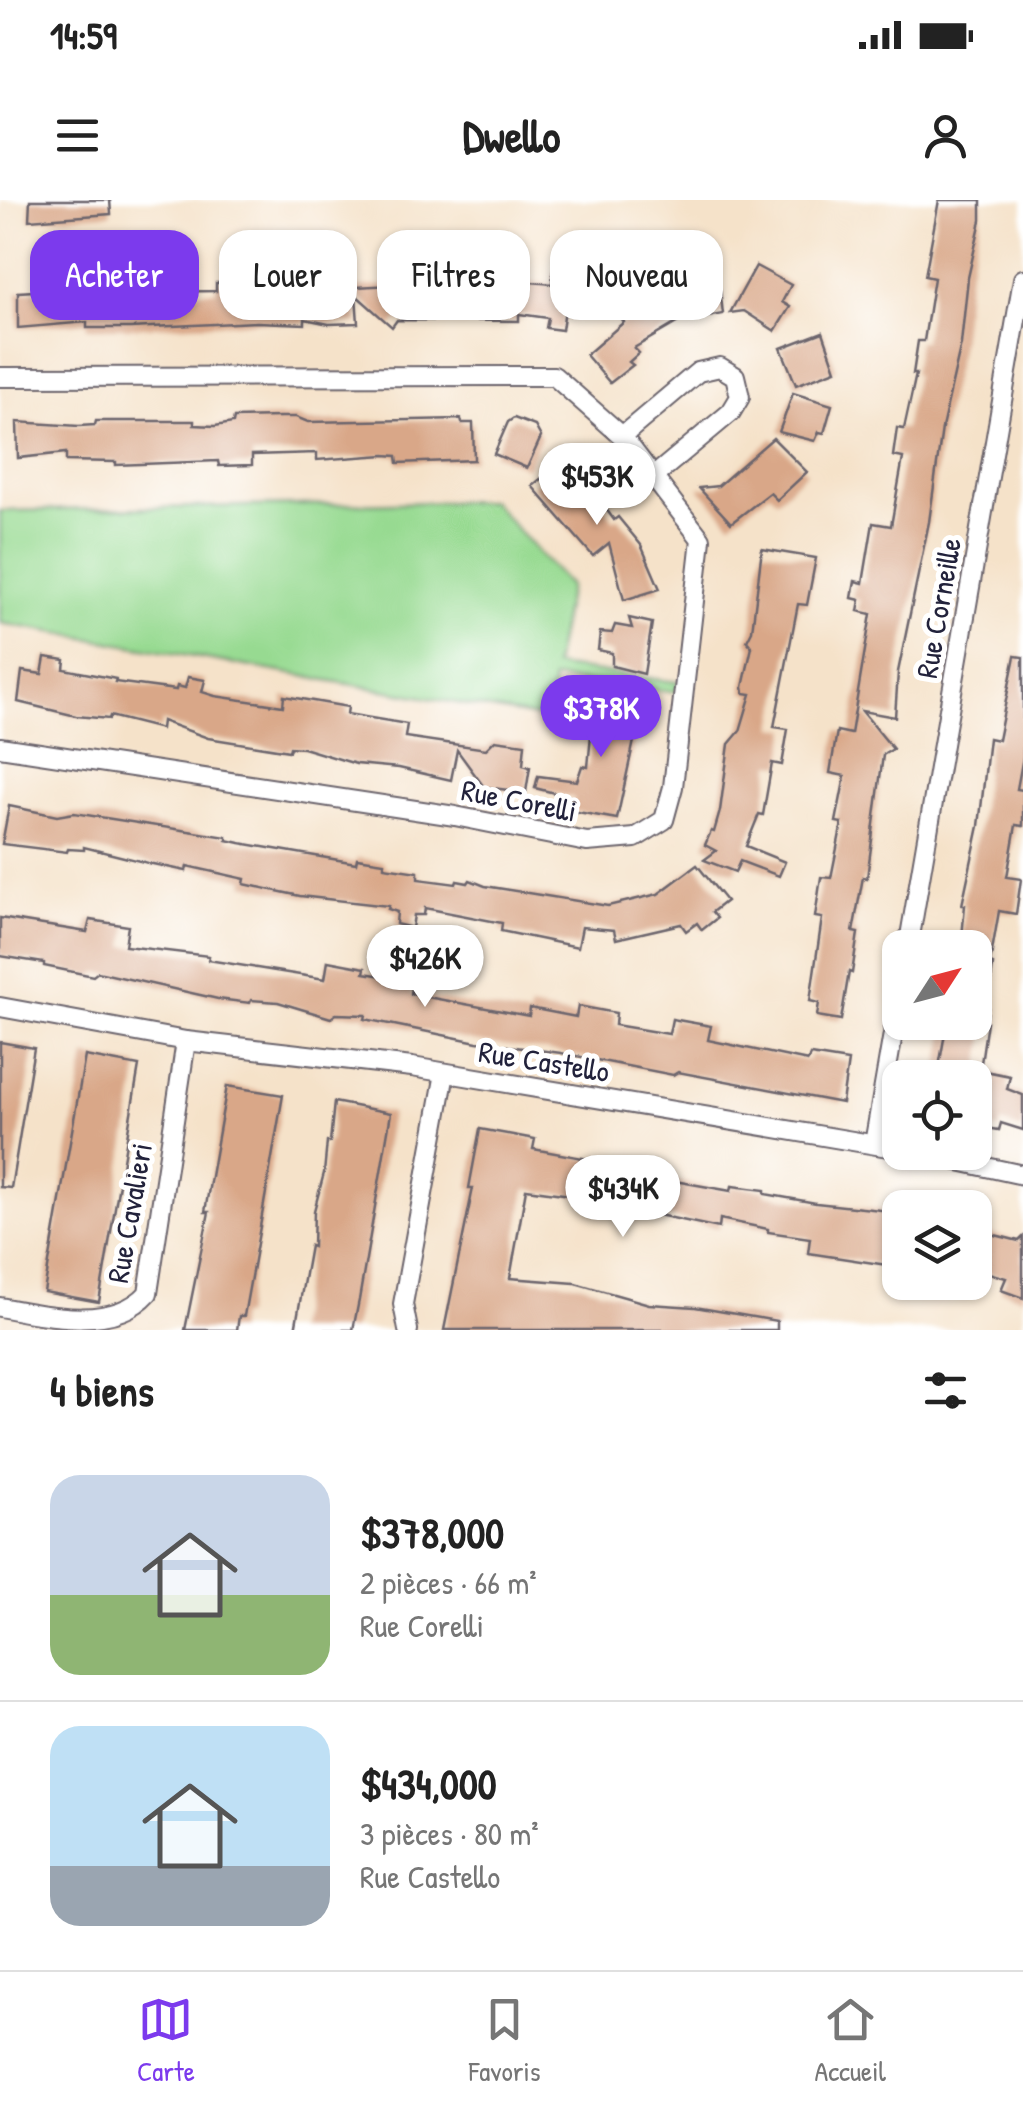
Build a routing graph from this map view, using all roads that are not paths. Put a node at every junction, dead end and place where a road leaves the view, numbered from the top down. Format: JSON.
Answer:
{"nodes":[{"id":1,"x":1023,"y":278,"type":"edge"},
{"id":2,"x":1018,"y":349,"type":"edge"},
{"id":3,"x":0,"y":377,"type":"edge"},
{"id":4,"x":622,"y":436,"type":"junction"},
{"id":5,"x":653,"y":476,"type":"junction"},
{"id":6,"x":0,"y":747,"type":"edge"},
{"id":7,"x":911,"y":930,"type":"edge"},
{"id":8,"x":0,"y":1006,"type":"edge"},
{"id":9,"x":892,"y":1040,"type":"edge"},
{"id":10,"x":186,"y":1042,"type":"junction"},
{"id":11,"x":444,"y":1073,"type":"junction"},
{"id":12,"x":874,"y":1144,"type":"junction"},
{"id":13,"x":882,"y":1146,"type":"edge"},
{"id":14,"x":992,"y":1168,"type":"edge"},
{"id":15,"x":1023,"y":1175,"type":"edge"},
{"id":16,"x":0,"y":1306,"type":"edge"},
{"id":17,"x":408,"y":1330,"type":"edge"}],
"edges":[{"from":1,"to":2,"type":"street","name":"Rue Corneille"},
{"from":2,"to":7,"type":"street","name":"Rue Corneille"},
{"from":3,"to":4,"type":"street","name":"Rue Corelli"},
{"from":4,"to":5,"type":"street","name":"Rue Corelli"},
{"from":4,"to":5,"type":"street"},
{"from":5,"to":6,"type":"street","name":"Rue Corelli"},
{"from":8,"to":10,"type":"street","name":"Rue Castello"},
{"from":9,"to":12,"type":"street"},
{"from":10,"to":11,"type":"street","name":"Rue Castello"},
{"from":10,"to":16,"type":"street","name":"Rue Cavalieri"},
{"from":11,"to":12,"type":"street","name":"Rue Castello"},
{"from":11,"to":17,"type":"street"},
{"from":12,"to":13,"type":"street","name":"Rue Castello"},
{"from":14,"to":15,"type":"street"}]}
